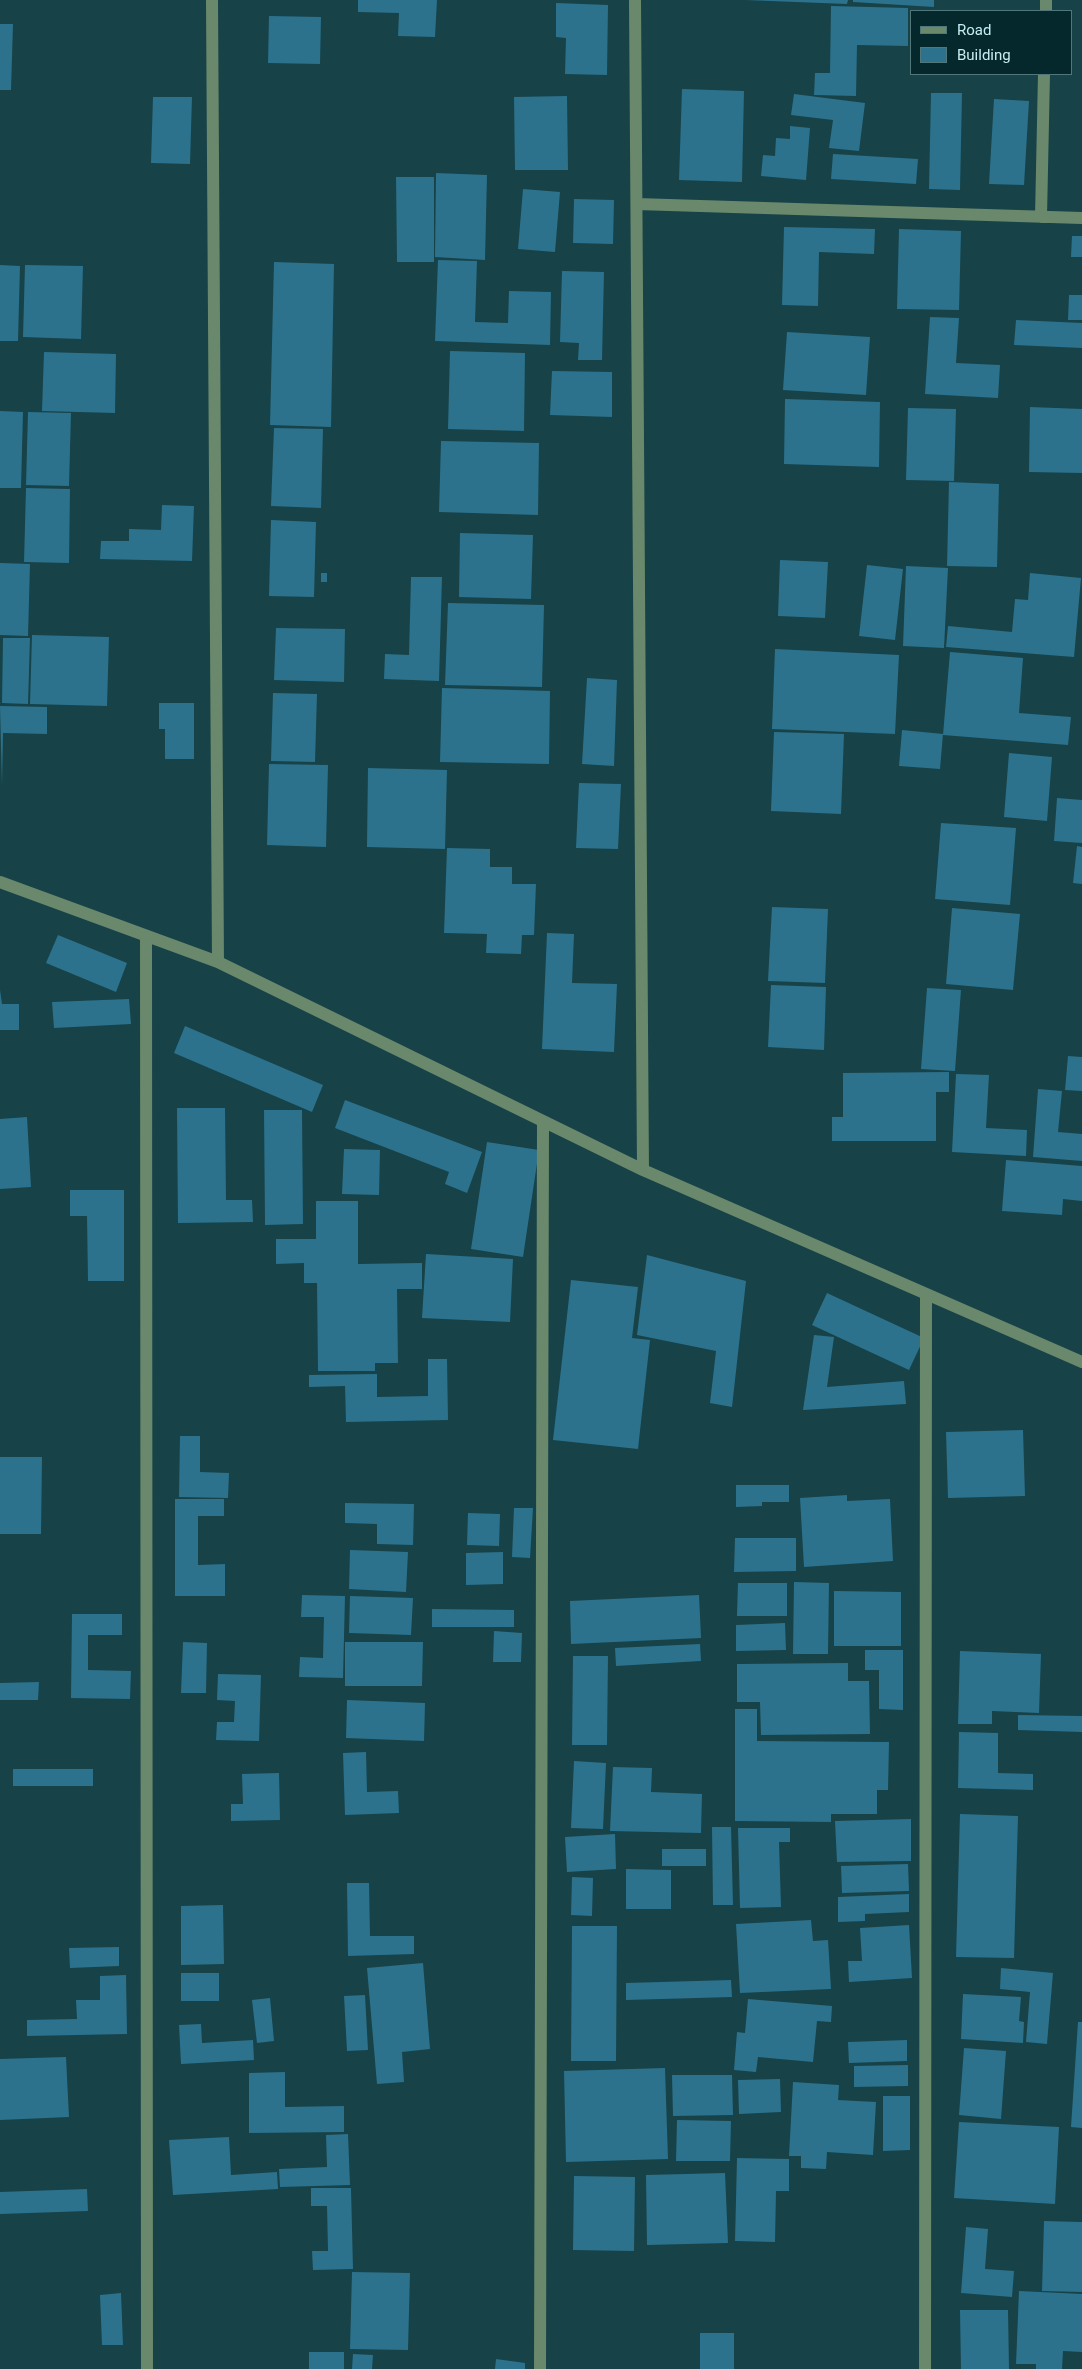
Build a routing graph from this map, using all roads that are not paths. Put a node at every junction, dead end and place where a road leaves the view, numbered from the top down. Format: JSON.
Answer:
{"nodes":[{"id":1,"x":212,"y":0,"type":"edge"},
{"id":2,"x":635,"y":0,"type":"edge"},
{"id":3,"x":1044,"y":75,"type":"edge"},
{"id":4,"x":637,"y":204,"type":"junction"},
{"id":5,"x":1041,"y":216,"type":"junction"},
{"id":6,"x":1082,"y":218,"type":"edge"},
{"id":7,"x":0,"y":882,"type":"edge"},
{"id":8,"x":146,"y":936,"type":"junction"},
{"id":9,"x":218,"y":962,"type":"junction"},
{"id":10,"x":543,"y":1122,"type":"junction"},
{"id":11,"x":643,"y":1170,"type":"junction"},
{"id":12,"x":926,"y":1294,"type":"junction"},
{"id":13,"x":1082,"y":1362,"type":"edge"},
{"id":14,"x":147,"y":2369,"type":"edge"},
{"id":15,"x":540,"y":2369,"type":"edge"},
{"id":16,"x":925,"y":2369,"type":"edge"}],
"edges":[{"from":1,"to":9,"type":"street"},
{"from":2,"to":4,"type":"street"},
{"from":3,"to":5,"type":"street"},
{"from":4,"to":5,"type":"street"},
{"from":4,"to":11,"type":"street"},
{"from":5,"to":6,"type":"street"},
{"from":7,"to":8,"type":"street"},
{"from":8,"to":9,"type":"street"},
{"from":8,"to":14,"type":"street"},
{"from":9,"to":10,"type":"street"},
{"from":10,"to":11,"type":"street"},
{"from":10,"to":15,"type":"street"},
{"from":11,"to":12,"type":"street"},
{"from":12,"to":13,"type":"street"},
{"from":12,"to":16,"type":"street"}]}
